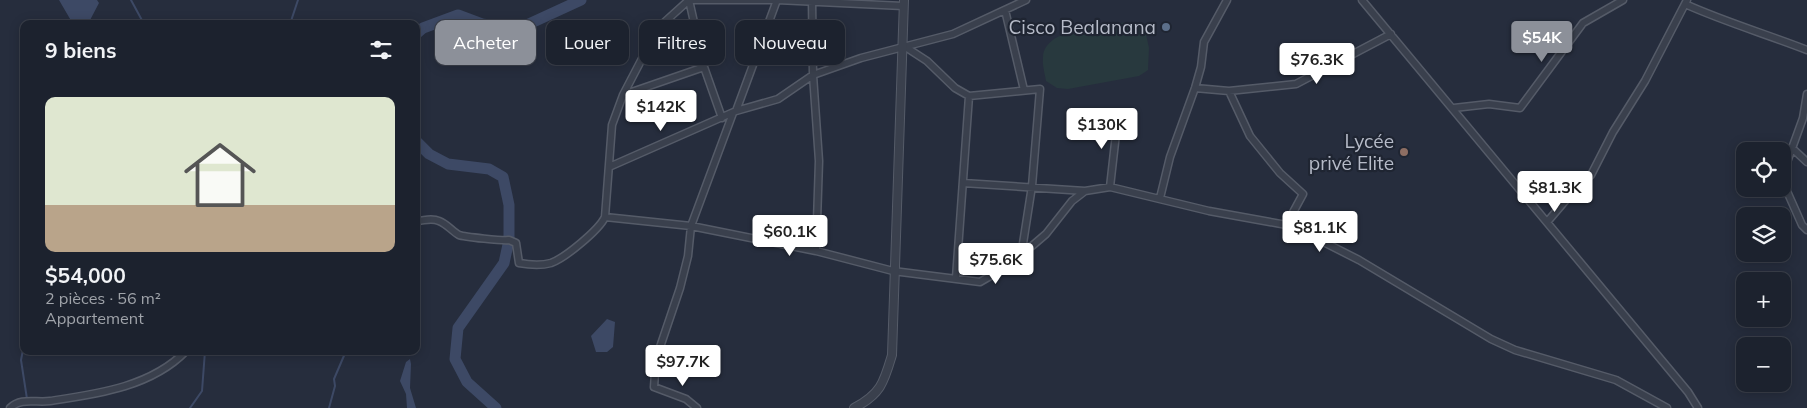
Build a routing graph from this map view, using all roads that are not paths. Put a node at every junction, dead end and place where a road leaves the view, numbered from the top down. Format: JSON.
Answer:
{"nodes":[{"id":1,"x":689,"y":0,"type":"edge"},
{"id":2,"x":777,"y":0,"type":"edge"},
{"id":3,"x":1026,"y":0,"type":"edge"},
{"id":4,"x":1227,"y":0,"type":"edge"},
{"id":5,"x":1362,"y":0,"type":"edge"},
{"id":6,"x":1623,"y":0,"type":"edge"},
{"id":7,"x":812,"y":1,"type":"edge"},
{"id":8,"x":865,"y":2,"type":"edge"},
{"id":9,"x":1686,"y":2,"type":"edge"},
{"id":10,"x":903,"y":3,"type":"edge"},
{"id":11,"x":1006,"y":10,"type":"junction"},
{"id":12,"x":1391,"y":34,"type":"junction"},
{"id":13,"x":904,"y":48,"type":"junction"},
{"id":14,"x":1807,"y":50,"type":"edge"},
{"id":15,"x":704,"y":67,"type":"junction"},
{"id":16,"x":813,"y":75,"type":"junction"},
{"id":17,"x":1196,"y":88,"type":"junction"},
{"id":18,"x":1024,"y":90,"type":"junction"},
{"id":19,"x":1229,"y":91,"type":"junction"},
{"id":20,"x":1807,"y":94,"type":"edge"},
{"id":21,"x":623,"y":95,"type":"junction"},
{"id":22,"x":969,"y":96,"type":"junction"},
{"id":23,"x":1454,"y":108,"type":"junction"},
{"id":24,"x":735,"y":112,"type":"junction"},
{"id":25,"x":1118,"y":116,"type":"dead end"},
{"id":26,"x":722,"y":118,"type":"junction"},
{"id":27,"x":1793,"y":148,"type":"junction"},
{"id":28,"x":1791,"y":153,"type":"edge"},
{"id":29,"x":1807,"y":162,"type":"edge"},
{"id":30,"x":609,"y":167,"type":"junction"},
{"id":31,"x":963,"y":183,"type":"junction"},
{"id":32,"x":1032,"y":186,"type":"junction"},
{"id":33,"x":1110,"y":186,"type":"junction"},
{"id":34,"x":1085,"y":191,"type":"junction"},
{"id":35,"x":1790,"y":197,"type":"edge"},
{"id":36,"x":1160,"y":198,"type":"junction"},
{"id":37,"x":605,"y":217,"type":"junction"},
{"id":38,"x":420,"y":220,"type":"edge"},
{"id":39,"x":1548,"y":221,"type":"junction"},
{"id":40,"x":691,"y":226,"type":"junction"},
{"id":41,"x":1292,"y":226,"type":"junction"},
{"id":42,"x":1807,"y":230,"type":"edge"},
{"id":43,"x":1022,"y":250,"type":"junction"},
{"id":44,"x":816,"y":251,"type":"junction"},
{"id":45,"x":893,"y":271,"type":"junction"},
{"id":46,"x":956,"y":278,"type":"junction"},
{"id":47,"x":182,"y":355,"type":"edge"},
{"id":48,"x":10,"y":408,"type":"edge"},
{"id":49,"x":697,"y":408,"type":"edge"},
{"id":50,"x":854,"y":408,"type":"edge"},
{"id":51,"x":1667,"y":408,"type":"edge"},
{"id":52,"x":1698,"y":408,"type":"edge"}],
"edges":[{"from":1,"to":2,"type":"street"},
{"from":1,"to":15,"type":"street"},
{"from":1,"to":21,"type":"street"},
{"from":2,"to":7,"type":"street"},
{"from":2,"to":24,"type":"street"},
{"from":3,"to":11,"type":"street"},
{"from":4,"to":17,"type":"street"},
{"from":5,"to":12,"type":"street"},
{"from":6,"to":23,"type":"street"},
{"from":7,"to":8,"type":"street"},
{"from":7,"to":16,"type":"street"},
{"from":8,"to":10,"type":"street"},
{"from":9,"to":14,"type":"street"},
{"from":9,"to":39,"type":"street"},
{"from":10,"to":13,"type":"street"},
{"from":11,"to":13,"type":"street"},
{"from":11,"to":18,"type":"street"},
{"from":12,"to":19,"type":"street"},
{"from":12,"to":23,"type":"street"},
{"from":13,"to":16,"type":"street"},
{"from":13,"to":22,"type":"street"},
{"from":13,"to":45,"type":"street"},
{"from":15,"to":21,"type":"street"},
{"from":15,"to":26,"type":"street"},
{"from":16,"to":24,"type":"street"},
{"from":16,"to":44,"type":"street"},
{"from":17,"to":19,"type":"street"},
{"from":17,"to":36,"type":"street"},
{"from":18,"to":22,"type":"street"},
{"from":18,"to":32,"type":"street"},
{"from":19,"to":41,"type":"street"},
{"from":20,"to":27,"type":"street"},
{"from":21,"to":30,"type":"street"},
{"from":22,"to":31,"type":"street"},
{"from":23,"to":39,"type":"street"},
{"from":24,"to":26,"type":"street"},
{"from":24,"to":40,"type":"street"},
{"from":25,"to":33,"type":"street"},
{"from":26,"to":30,"type":"street"},
{"from":27,"to":28,"type":"street"},
{"from":27,"to":29,"type":"street"},
{"from":30,"to":37,"type":"street"},
{"from":31,"to":32,"type":"street"},
{"from":31,"to":46,"type":"street"},
{"from":32,"to":34,"type":"street"},
{"from":32,"to":43,"type":"street"},
{"from":33,"to":34,"type":"street"},
{"from":33,"to":36,"type":"street"},
{"from":34,"to":43,"type":"street"},
{"from":35,"to":42,"type":"street"},
{"from":36,"to":41,"type":"street"},
{"from":37,"to":38,"type":"street"},
{"from":37,"to":40,"type":"street"},
{"from":39,"to":52,"type":"street"},
{"from":40,"to":44,"type":"street"},
{"from":40,"to":49,"type":"street"},
{"from":41,"to":51,"type":"street"},
{"from":43,"to":46,"type":"street"},
{"from":44,"to":45,"type":"street"},
{"from":45,"to":46,"type":"street"},
{"from":45,"to":50,"type":"street"},
{"from":47,"to":48,"type":"street"}]}
